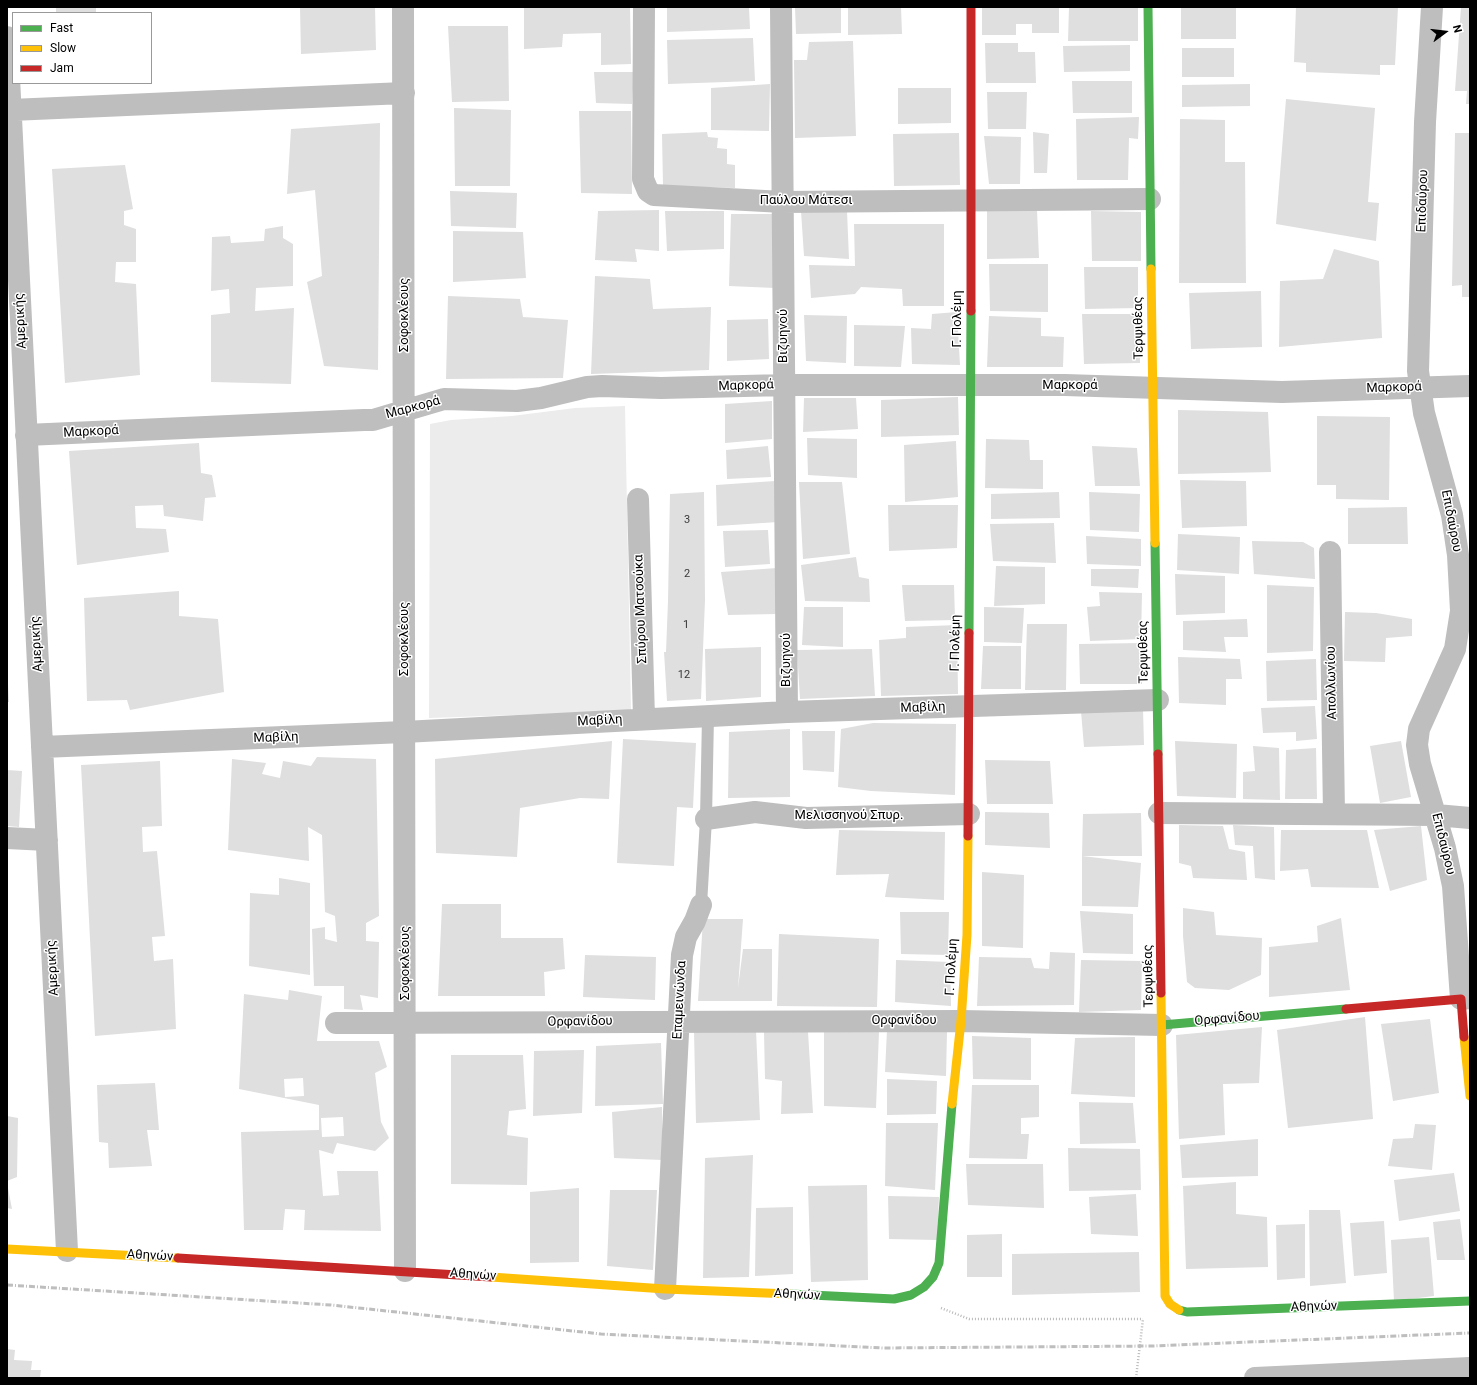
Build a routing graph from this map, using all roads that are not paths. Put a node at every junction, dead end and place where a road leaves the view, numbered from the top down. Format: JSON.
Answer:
{"nodes":[{"id":1,"x":403,"y":7,"type":"edge"},
{"id":2,"x":644,"y":7,"type":"edge"},
{"id":3,"x":781,"y":7,"type":"edge"},
{"id":4,"x":971,"y":7,"type":"edge"},
{"id":5,"x":1148,"y":7,"type":"edge"},
{"id":6,"x":1432,"y":7,"type":"edge"},
{"id":7,"x":7,"y":37,"type":"edge"},
{"id":8,"x":404,"y":93,"type":"junction"},
{"id":9,"x":11,"y":110,"type":"junction"},
{"id":10,"x":1150,"y":199,"type":"junction"},
{"id":11,"x":970,"y":200,"type":"junction"},
{"id":12,"x":783,"y":202,"type":"junction"},
{"id":13,"x":785,"y":385,"type":"junction"},
{"id":14,"x":971,"y":386,"type":"junction"},
{"id":15,"x":1470,"y":386,"type":"edge"},
{"id":16,"x":1420,"y":387,"type":"junction"},
{"id":17,"x":1153,"y":388,"type":"junction"},
{"id":18,"x":405,"y":410,"type":"junction"},
{"id":19,"x":26,"y":435,"type":"junction"},
{"id":20,"x":638,"y":498,"type":"dead end"},
{"id":21,"x":1330,"y":552,"type":"dead end"},
{"id":22,"x":1158,"y":700,"type":"junction"},
{"id":23,"x":968,"y":706,"type":"junction"},
{"id":24,"x":787,"y":712,"type":"junction"},
{"id":25,"x":708,"y":716,"type":"junction"},
{"id":26,"x":644,"y":719,"type":"junction"},
{"id":27,"x":404,"y":732,"type":"junction"},
{"id":28,"x":42,"y":747,"type":"junction"},
{"id":29,"x":1159,"y":813,"type":"junction"},
{"id":30,"x":969,"y":814,"type":"junction"},
{"id":31,"x":1334,"y":814,"type":"junction"},
{"id":32,"x":1436,"y":815,"type":"junction"},
{"id":33,"x":1470,"y":818,"type":"edge"},
{"id":34,"x":706,"y":819,"type":"junction"},
{"id":35,"x":7,"y":838,"type":"edge"},
{"id":36,"x":46,"y":840,"type":"junction"},
{"id":37,"x":701,"y":905,"type":"joint"},
{"id":38,"x":1466,"y":999,"type":"edge"},
{"id":39,"x":679,"y":1020,"type":"junction"},
{"id":40,"x":961,"y":1020,"type":"junction"},
{"id":41,"x":336,"y":1023,"type":"dead end"},
{"id":42,"x":406,"y":1024,"type":"junction"},
{"id":43,"x":1162,"y":1025,"type":"junction"},
{"id":44,"x":1470,"y":1096,"type":"edge"},
{"id":45,"x":7,"y":1249,"type":"edge"},
{"id":46,"x":67,"y":1251,"type":"junction"},
{"id":47,"x":405,"y":1271,"type":"junction"},
{"id":48,"x":932,"y":1277,"type":"joint"},
{"id":49,"x":665,"y":1289,"type":"junction"},
{"id":50,"x":1165,"y":1296,"type":"joint"},
{"id":51,"x":1470,"y":1301,"type":"edge"},
{"id":52,"x":1470,"y":1368,"type":"edge"},
{"id":53,"x":1256,"y":1378,"type":"edge"}],
"edges":[{"from":1,"to":8,"type":"street","name":"Σοφοκλέους"},
{"from":2,"to":12,"type":"street","name":"Παύλου Μάτεσι"},
{"from":3,"to":12,"type":"street","name":"Βιζυηνού"},
{"from":4,"to":11,"type":"street","name":"Γ. Πολέμη"},
{"from":5,"to":10,"type":"street","name":"Τερψιθέας"},
{"from":6,"to":16,"type":"street","name":"Επιδαύρου"},
{"from":7,"to":9,"type":"street","name":"Αμερικής"},
{"from":8,"to":9,"type":"street"},
{"from":8,"to":18,"type":"street","name":"Σοφοκλέους"},
{"from":9,"to":19,"type":"street","name":"Αμερικής"},
{"from":10,"to":11,"type":"street","name":"Παύλου Μάτεσι"},
{"from":10,"to":17,"type":"street","name":"Τερψιθέας"},
{"from":11,"to":12,"type":"street","name":"Παύλου Μάτεσι"},
{"from":11,"to":14,"type":"street","name":"Γ. Πολέμη"},
{"from":12,"to":13,"type":"street","name":"Βιζυηνού"},
{"from":13,"to":14,"type":"street","name":"Μαρκορά"},
{"from":13,"to":18,"type":"street","name":"Μαρκορά"},
{"from":13,"to":24,"type":"street","name":"Βιζυηνού"},
{"from":14,"to":17,"type":"street","name":"Μαρκορά"},
{"from":14,"to":23,"type":"street","name":"Γ. Πολέμη"},
{"from":15,"to":16,"type":"street","name":"Μαρκορά"},
{"from":16,"to":17,"type":"street","name":"Μαρκορά"},
{"from":16,"to":32,"type":"street","name":"Επιδαύρου"},
{"from":17,"to":22,"type":"street","name":"Τερψιθέας"},
{"from":18,"to":19,"type":"street","name":"Μαρκορά"},
{"from":18,"to":27,"type":"street","name":"Σοφοκλέους"},
{"from":19,"to":28,"type":"street","name":"Αμερικής"},
{"from":20,"to":26,"type":"street","name":"Σπύρου Ματσούκα"},
{"from":21,"to":31,"type":"street","name":"Απολλωνίου"},
{"from":22,"to":23,"type":"street","name":"Μαβίλη"},
{"from":22,"to":29,"type":"street","name":"Τερψιθέας"},
{"from":23,"to":24,"type":"street","name":"Μαβίλη"},
{"from":23,"to":30,"type":"street","name":"Γ. Πολέμη"},
{"from":24,"to":25,"type":"street","name":"Μαβίλη"},
{"from":25,"to":26,"type":"street","name":"Μαβίλη"},
{"from":25,"to":34,"type":"lane","name":"Επαμεινώνδα"},
{"from":26,"to":27,"type":"street","name":"Μαβίλη"},
{"from":27,"to":28,"type":"street","name":"Μαβίλη"},
{"from":27,"to":42,"type":"street","name":"Σοφοκλέους"},
{"from":28,"to":36,"type":"street","name":"Αμερικής"},
{"from":29,"to":31,"type":"street"},
{"from":29,"to":43,"type":"street","name":"Τερψιθέας"},
{"from":30,"to":34,"type":"street","name":"Μελισσηνού Σπυρ."},
{"from":30,"to":40,"type":"street","name":"Γ. Πολέμη"},
{"from":31,"to":32,"type":"street"},
{"from":32,"to":33,"type":"street"},
{"from":32,"to":38,"type":"street","name":"Επιδαύρου"},
{"from":34,"to":37,"type":"lane","name":"Επαμεινώνδα"},
{"from":35,"to":36,"type":"street"},
{"from":36,"to":46,"type":"street","name":"Αμερικής"},
{"from":37,"to":39,"type":"street","name":"Επαμεινώνδα"},
{"from":38,"to":43,"type":"street","name":"Ορφανίδου"},
{"from":38,"to":44,"type":"street","name":"Επιδαύρου"},
{"from":39,"to":40,"type":"street","name":"Ορφανίδου"},
{"from":39,"to":42,"type":"street","name":"Ορφανίδου"},
{"from":39,"to":49,"type":"street","name":"Επαμεινώνδα"},
{"from":40,"to":43,"type":"street","name":"Ορφανίδου"},
{"from":40,"to":48,"type":"street","name":"Γ. Πολέμη"},
{"from":41,"to":42,"type":"street","name":"Ορφανίδου"},
{"from":42,"to":47,"type":"street","name":"Σοφοκλέους"},
{"from":43,"to":50,"type":"street","name":"Τερψιθέας"},
{"from":45,"to":46,"type":"street","name":"Αθηνών"},
{"from":46,"to":47,"type":"street","name":"Αθηνών"},
{"from":47,"to":49,"type":"street","name":"Αθηνών"},
{"from":48,"to":49,"type":"street","name":"Αθηνών"},
{"from":50,"to":51,"type":"street","name":"Αθηνών"},
{"from":52,"to":53,"type":"street"}]}
